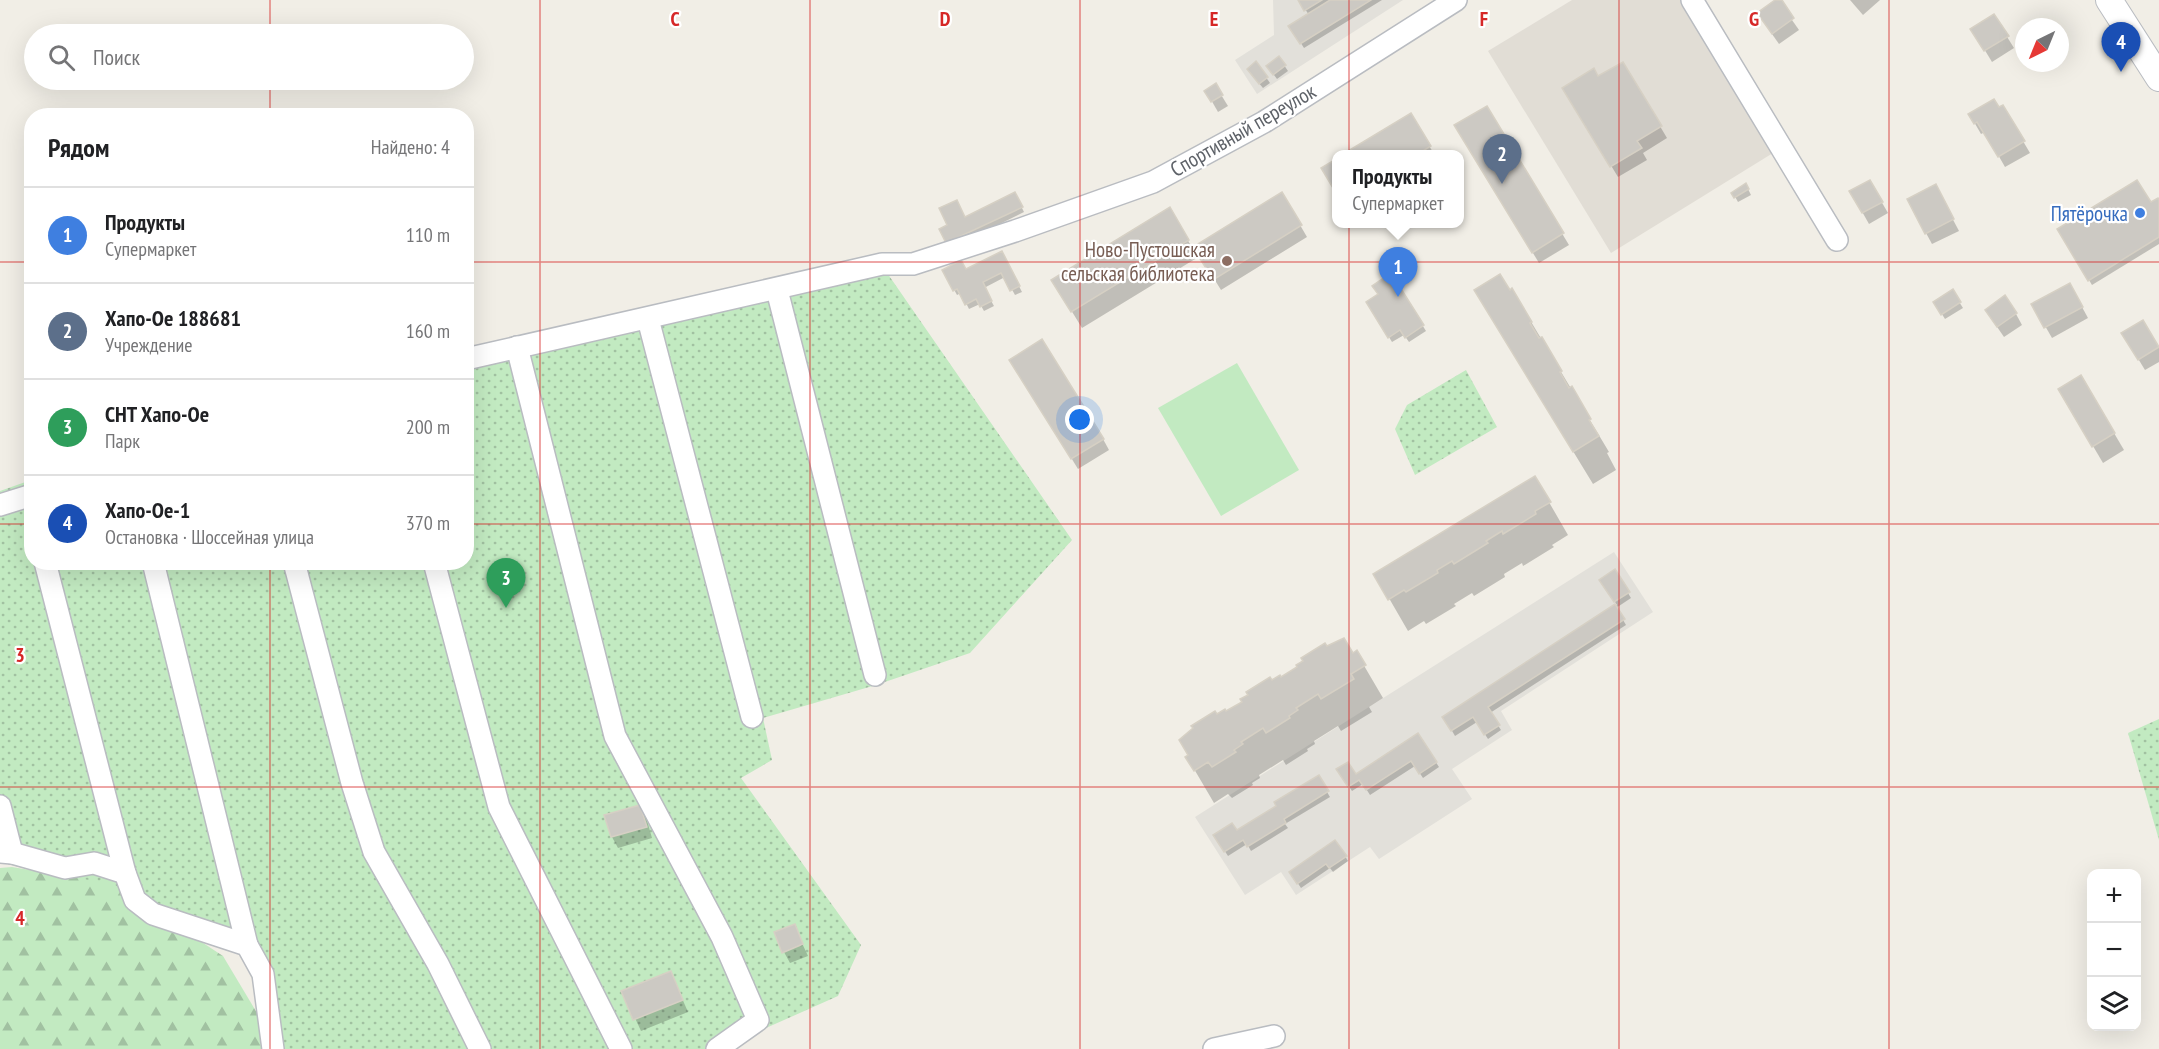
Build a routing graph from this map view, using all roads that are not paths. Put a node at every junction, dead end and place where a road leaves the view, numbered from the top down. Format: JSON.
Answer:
{"nodes":[{"id":1,"x":1456,"y":0,"type":"edge"},
{"id":2,"x":1692,"y":0,"type":"edge"},
{"id":3,"x":2109,"y":0,"type":"edge"},
{"id":4,"x":2159,"y":78,"type":"edge"},
{"id":5,"x":1837,"y":240,"type":"dead end"},
{"id":6,"x":777,"y":290,"type":"junction"},
{"id":7,"x":648,"y":319,"type":"junction"},
{"id":8,"x":517,"y":347,"type":"junction"},
{"id":9,"x":474,"y":357,"type":"edge"},
{"id":10,"x":24,"y":501,"type":"edge"},
{"id":11,"x":0,"y":505,"type":"edge"},
{"id":12,"x":47,"y":570,"type":"edge"},
{"id":13,"x":155,"y":570,"type":"edge"},
{"id":14,"x":296,"y":570,"type":"edge"},
{"id":15,"x":436,"y":570,"type":"edge"},
{"id":16,"x":875,"y":675,"type":"dead end"},
{"id":17,"x":752,"y":717,"type":"dead end"},
{"id":18,"x":0,"y":806,"type":"edge"},
{"id":19,"x":6,"y":852,"type":"edge"},
{"id":20,"x":125,"y":873,"type":"junction"},
{"id":21,"x":247,"y":945,"type":"junction"},
{"id":22,"x":1274,"y":1036,"type":"dead end"},
{"id":23,"x":273,"y":1049,"type":"edge"},
{"id":24,"x":480,"y":1049,"type":"edge"},
{"id":25,"x":621,"y":1049,"type":"edge"},
{"id":26,"x":717,"y":1049,"type":"edge"},
{"id":27,"x":1214,"y":1049,"type":"edge"}],
"edges":[{"from":1,"to":6,"type":"street","name":"Спортивный переулок"},
{"from":2,"to":5,"type":"street"},
{"from":3,"to":4,"type":"street"},
{"from":6,"to":7,"type":"street","name":"Спортивный переулок"},
{"from":6,"to":16,"type":"street"},
{"from":7,"to":8,"type":"street","name":"Спортивный переулок"},
{"from":7,"to":17,"type":"street"},
{"from":8,"to":9,"type":"street","name":"Спортивный переулок"},
{"from":8,"to":26,"type":"street"},
{"from":10,"to":11,"type":"street"},
{"from":12,"to":20,"type":"street"},
{"from":13,"to":21,"type":"street"},
{"from":14,"to":24,"type":"street"},
{"from":15,"to":25,"type":"street"},
{"from":18,"to":19,"type":"street"},
{"from":19,"to":20,"type":"street"},
{"from":20,"to":21,"type":"street"},
{"from":21,"to":23,"type":"street"},
{"from":22,"to":27,"type":"street"}]}
